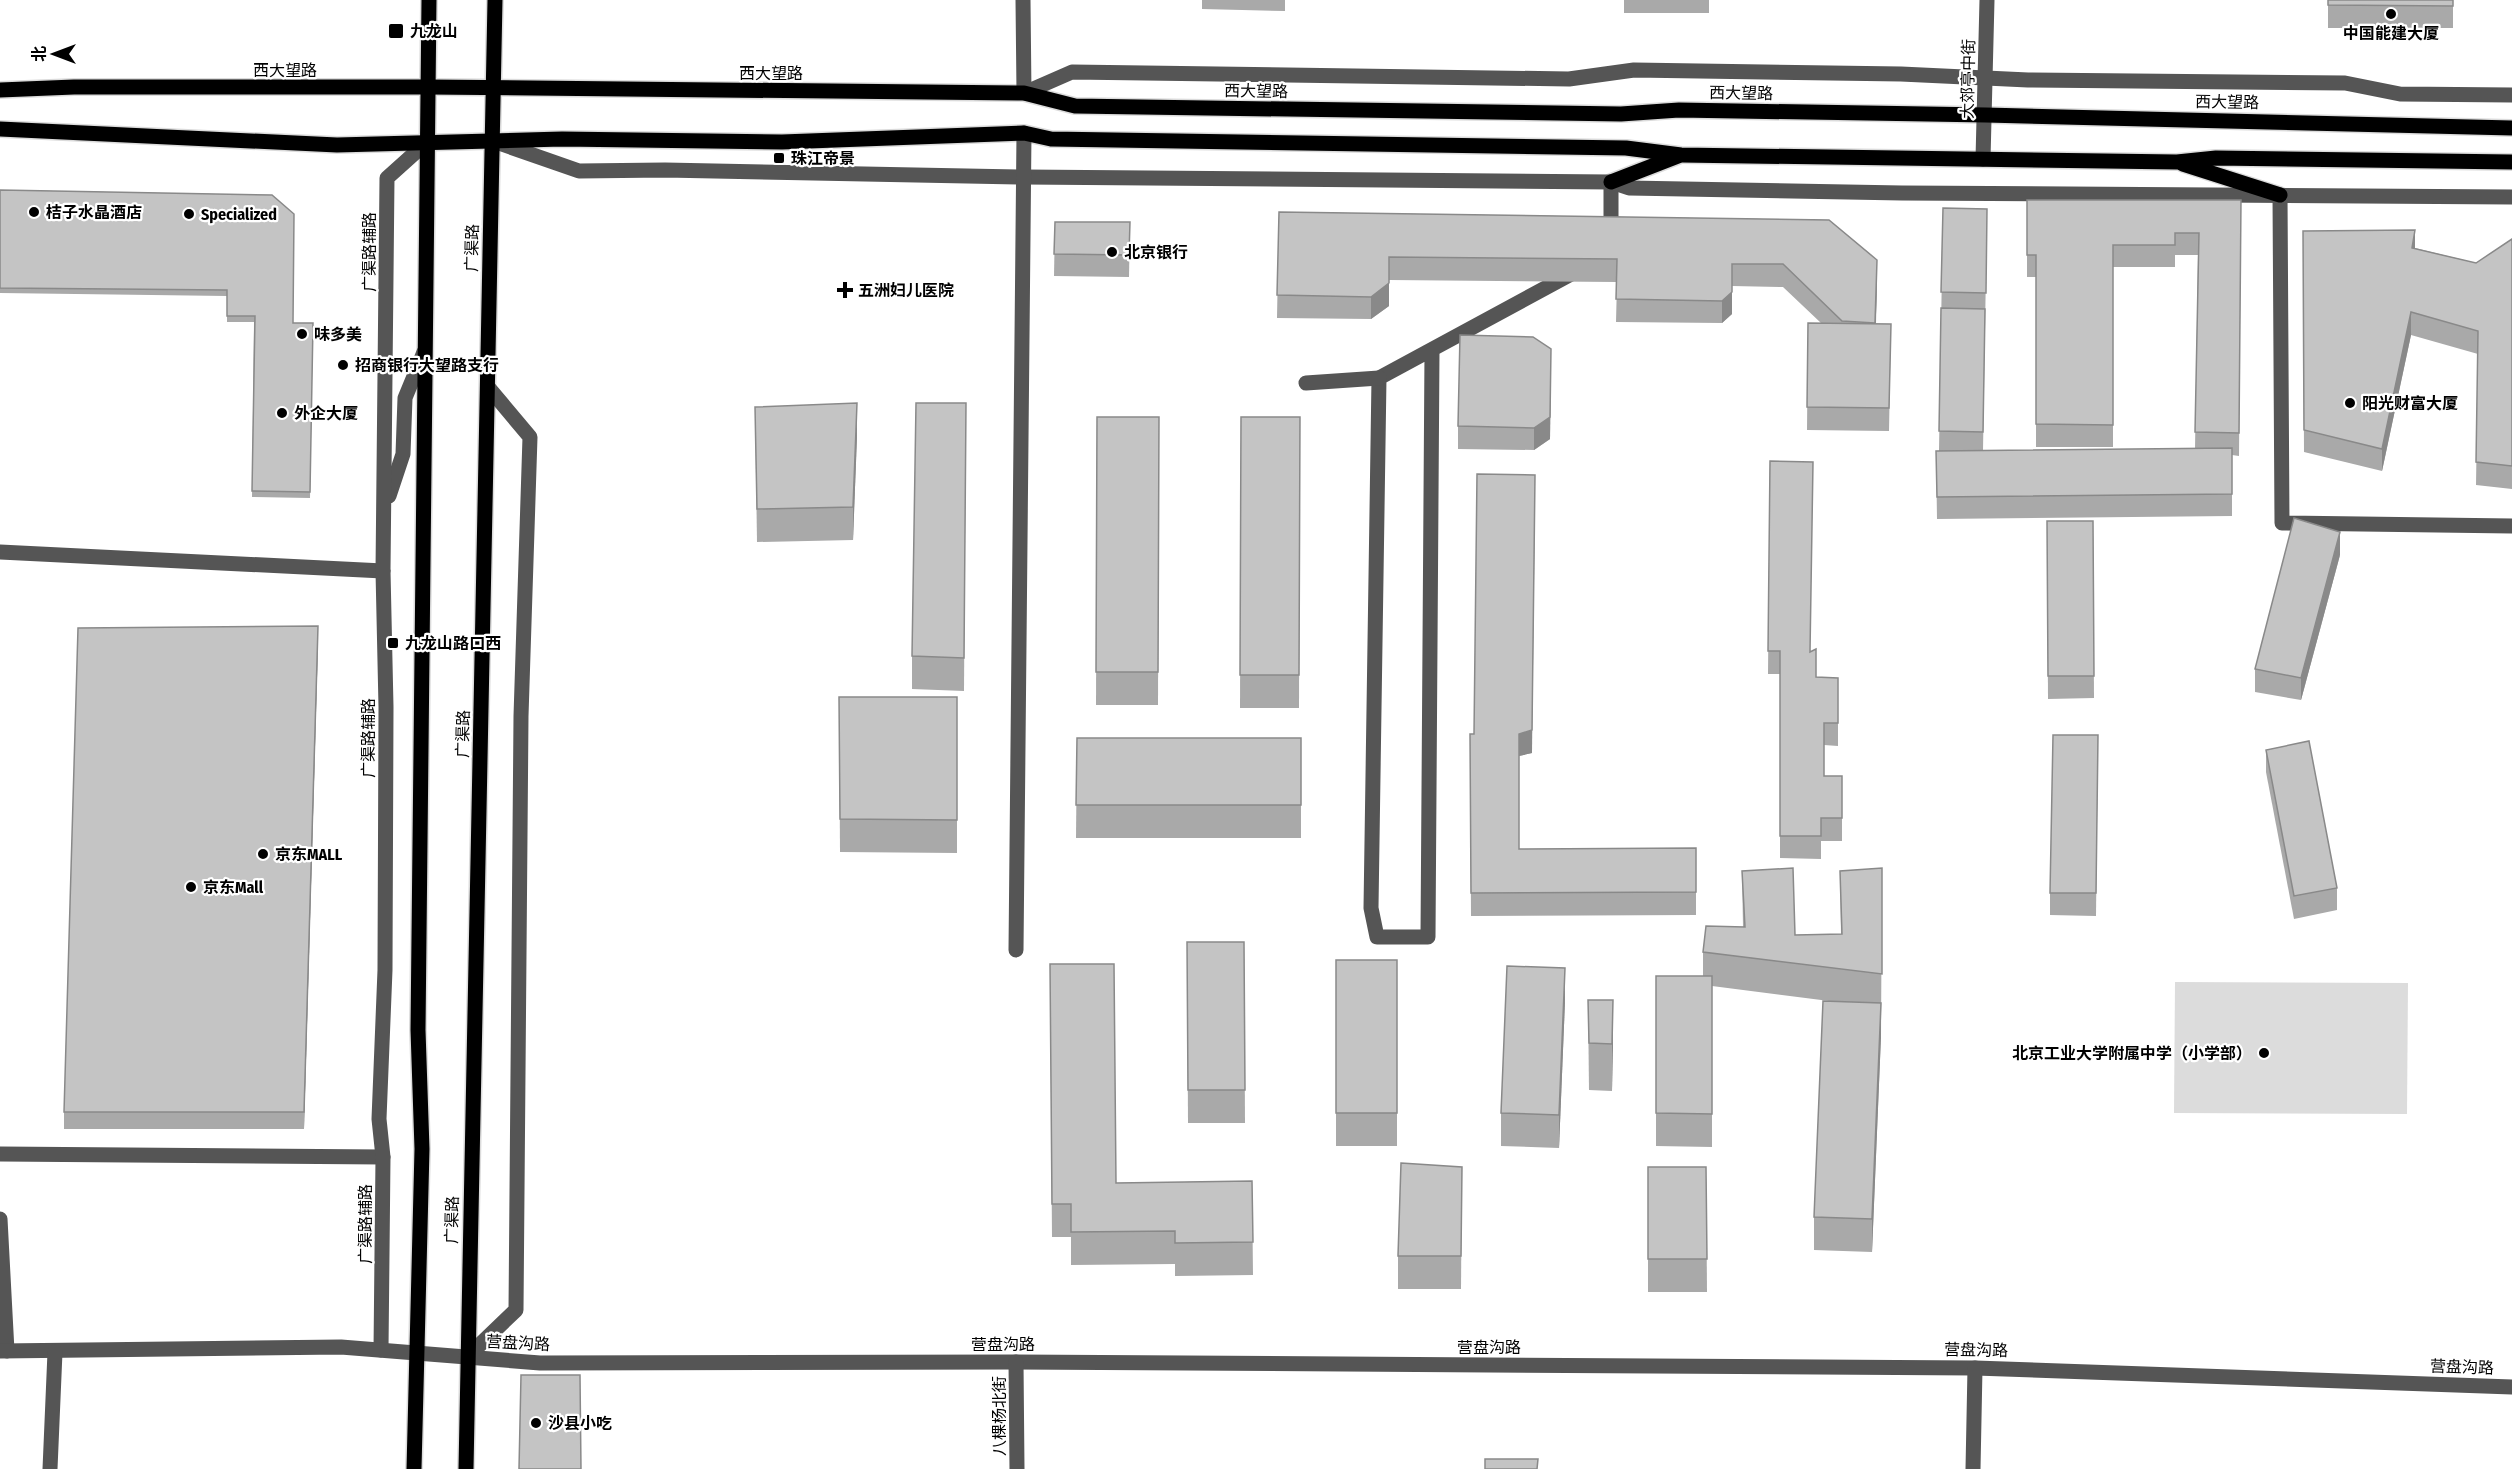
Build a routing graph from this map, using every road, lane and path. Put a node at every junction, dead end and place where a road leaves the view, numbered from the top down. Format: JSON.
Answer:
{"nodes":[{"id":1,"x":429,"y":0,"type":"edge"},
{"id":2,"x":495,"y":0,"type":"edge"},
{"id":3,"x":1023,"y":0,"type":"edge"},
{"id":4,"x":1987,"y":0,"type":"edge"},
{"id":5,"x":1987,"y":78,"type":"junction"},
{"id":6,"x":428,"y":87,"type":"junction"},
{"id":7,"x":494,"y":88,"type":"junction"},
{"id":8,"x":0,"y":90,"type":"edge"},
{"id":9,"x":1024,"y":93,"type":"junction"},
{"id":10,"x":2512,"y":95,"type":"edge"},
{"id":11,"x":1986,"y":115,"type":"junction"},
{"id":12,"x":2512,"y":128,"type":"edge"},
{"id":13,"x":0,"y":129,"type":"edge"},
{"id":14,"x":1024,"y":133,"type":"junction"},
{"id":15,"x":493,"y":141,"type":"junction"},
{"id":16,"x":426,"y":143,"type":"junction"},
{"id":17,"x":1681,"y":155,"type":"junction"},
{"id":18,"x":1983,"y":159,"type":"junction"},
{"id":19,"x":2177,"y":162,"type":"junction"},
{"id":20,"x":2512,"y":162,"type":"edge"},
{"id":21,"x":1024,"y":177,"type":"junction"},
{"id":22,"x":1611,"y":182,"type":"junction"},
{"id":23,"x":2280,"y":195,"type":"junction"},
{"id":24,"x":2512,"y":196,"type":"edge"},
{"id":25,"x":1611,"y":252,"type":"edge"},
{"id":26,"x":1591,"y":263,"type":"edge"},
{"id":27,"x":1432,"y":351,"type":"junction"},
{"id":28,"x":424,"y":352,"type":"junction"},
{"id":29,"x":1379,"y":378,"type":"junction"},
{"id":30,"x":1306,"y":383,"type":"dead end"},
{"id":31,"x":488,"y":387,"type":"junction"},
{"id":32,"x":385,"y":510,"type":"junction"},
{"id":33,"x":2512,"y":526,"type":"edge"},
{"id":34,"x":0,"y":552,"type":"edge"},
{"id":35,"x":383,"y":571,"type":"junction"},
{"id":36,"x":1016,"y":950,"type":"dead end"},
{"id":37,"x":0,"y":1154,"type":"edge"},
{"id":38,"x":383,"y":1157,"type":"junction"},
{"id":39,"x":0,"y":1219,"type":"edge"},
{"id":40,"x":381,"y":1350,"type":"junction"},
{"id":41,"x":3,"y":1351,"type":"edge"},
{"id":42,"x":55,"y":1352,"type":"junction"},
{"id":43,"x":417,"y":1353,"type":"junction"},
{"id":44,"x":466,"y":1358,"type":"junction"},
{"id":45,"x":1016,"y":1362,"type":"junction"},
{"id":46,"x":1975,"y":1368,"type":"junction"},
{"id":47,"x":2512,"y":1387,"type":"edge"},
{"id":48,"x":50,"y":1469,"type":"edge"},
{"id":49,"x":414,"y":1469,"type":"edge"},
{"id":50,"x":466,"y":1469,"type":"edge"},
{"id":51,"x":1017,"y":1469,"type":"edge"},
{"id":52,"x":1973,"y":1469,"type":"edge"}],
"edges":[{"from":1,"to":6,"type":"main road","name":"广渠路"},
{"from":2,"to":7,"type":"main road","name":"广渠路"},
{"from":3,"to":9,"type":"street"},
{"from":4,"to":5,"type":"street","name":"大郊亭中街"},
{"from":5,"to":9,"type":"street"},
{"from":5,"to":10,"type":"street"},
{"from":5,"to":11,"type":"street","name":"大郊亭中街"},
{"from":6,"to":7,"type":"main road","name":"西大望路"},
{"from":6,"to":8,"type":"main road","name":"西大望路"},
{"from":6,"to":16,"type":"main road","name":"广渠路"},
{"from":7,"to":9,"type":"main road","name":"西大望路"},
{"from":7,"to":15,"type":"main road","name":"广渠路"},
{"from":9,"to":11,"type":"main road","name":"西大望路"},
{"from":11,"to":12,"type":"main road","name":"西大望路"},
{"from":11,"to":18,"type":"street","name":"大郊亭中街"},
{"from":13,"to":16,"type":"main road"},
{"from":14,"to":15,"type":"main road"},
{"from":14,"to":17,"type":"main road"},
{"from":14,"to":21,"type":"street"},
{"from":15,"to":16,"type":"main road"},
{"from":15,"to":21,"type":"street"},
{"from":15,"to":31,"type":"main road","name":"广渠路"},
{"from":16,"to":28,"type":"main road","name":"广渠路"},
{"from":16,"to":32,"type":"street","name":"广渠路辅路"},
{"from":17,"to":18,"type":"main road"},
{"from":17,"to":22,"type":"main road"},
{"from":18,"to":19,"type":"main road"},
{"from":19,"to":20,"type":"main road"},
{"from":19,"to":23,"type":"main road"},
{"from":21,"to":22,"type":"street"},
{"from":21,"to":36,"type":"street"},
{"from":22,"to":23,"type":"street"},
{"from":22,"to":25,"type":"street"},
{"from":23,"to":24,"type":"street"},
{"from":23,"to":33,"type":"street"},
{"from":26,"to":27,"type":"street"},
{"from":27,"to":29,"type":"street"},
{"from":27,"to":29,"type":"street"},
{"from":28,"to":32,"type":"street"},
{"from":28,"to":43,"type":"main road","name":"广渠路"},
{"from":29,"to":30,"type":"street"},
{"from":31,"to":44,"type":"main road","name":"广渠路"},
{"from":31,"to":44,"type":"street"},
{"from":32,"to":35,"type":"street","name":"广渠路辅路"},
{"from":34,"to":35,"type":"street"},
{"from":35,"to":38,"type":"street","name":"广渠路辅路"},
{"from":37,"to":38,"type":"street"},
{"from":38,"to":40,"type":"street","name":"广渠路辅路"},
{"from":39,"to":41,"type":"street"},
{"from":40,"to":42,"type":"street","name":"营盘沟路"},
{"from":40,"to":43,"type":"street","name":"营盘沟路"},
{"from":41,"to":42,"type":"street","name":"营盘沟路"},
{"from":42,"to":48,"type":"street"},
{"from":43,"to":44,"type":"street","name":"营盘沟路"},
{"from":43,"to":49,"type":"main road","name":"广渠路"},
{"from":44,"to":45,"type":"street","name":"营盘沟路"},
{"from":44,"to":50,"type":"main road","name":"广渠路"},
{"from":45,"to":46,"type":"street","name":"营盘沟路"},
{"from":45,"to":51,"type":"street","name":"八棵杨北街"},
{"from":46,"to":47,"type":"street","name":"营盘沟路"},
{"from":46,"to":52,"type":"street"}]}
